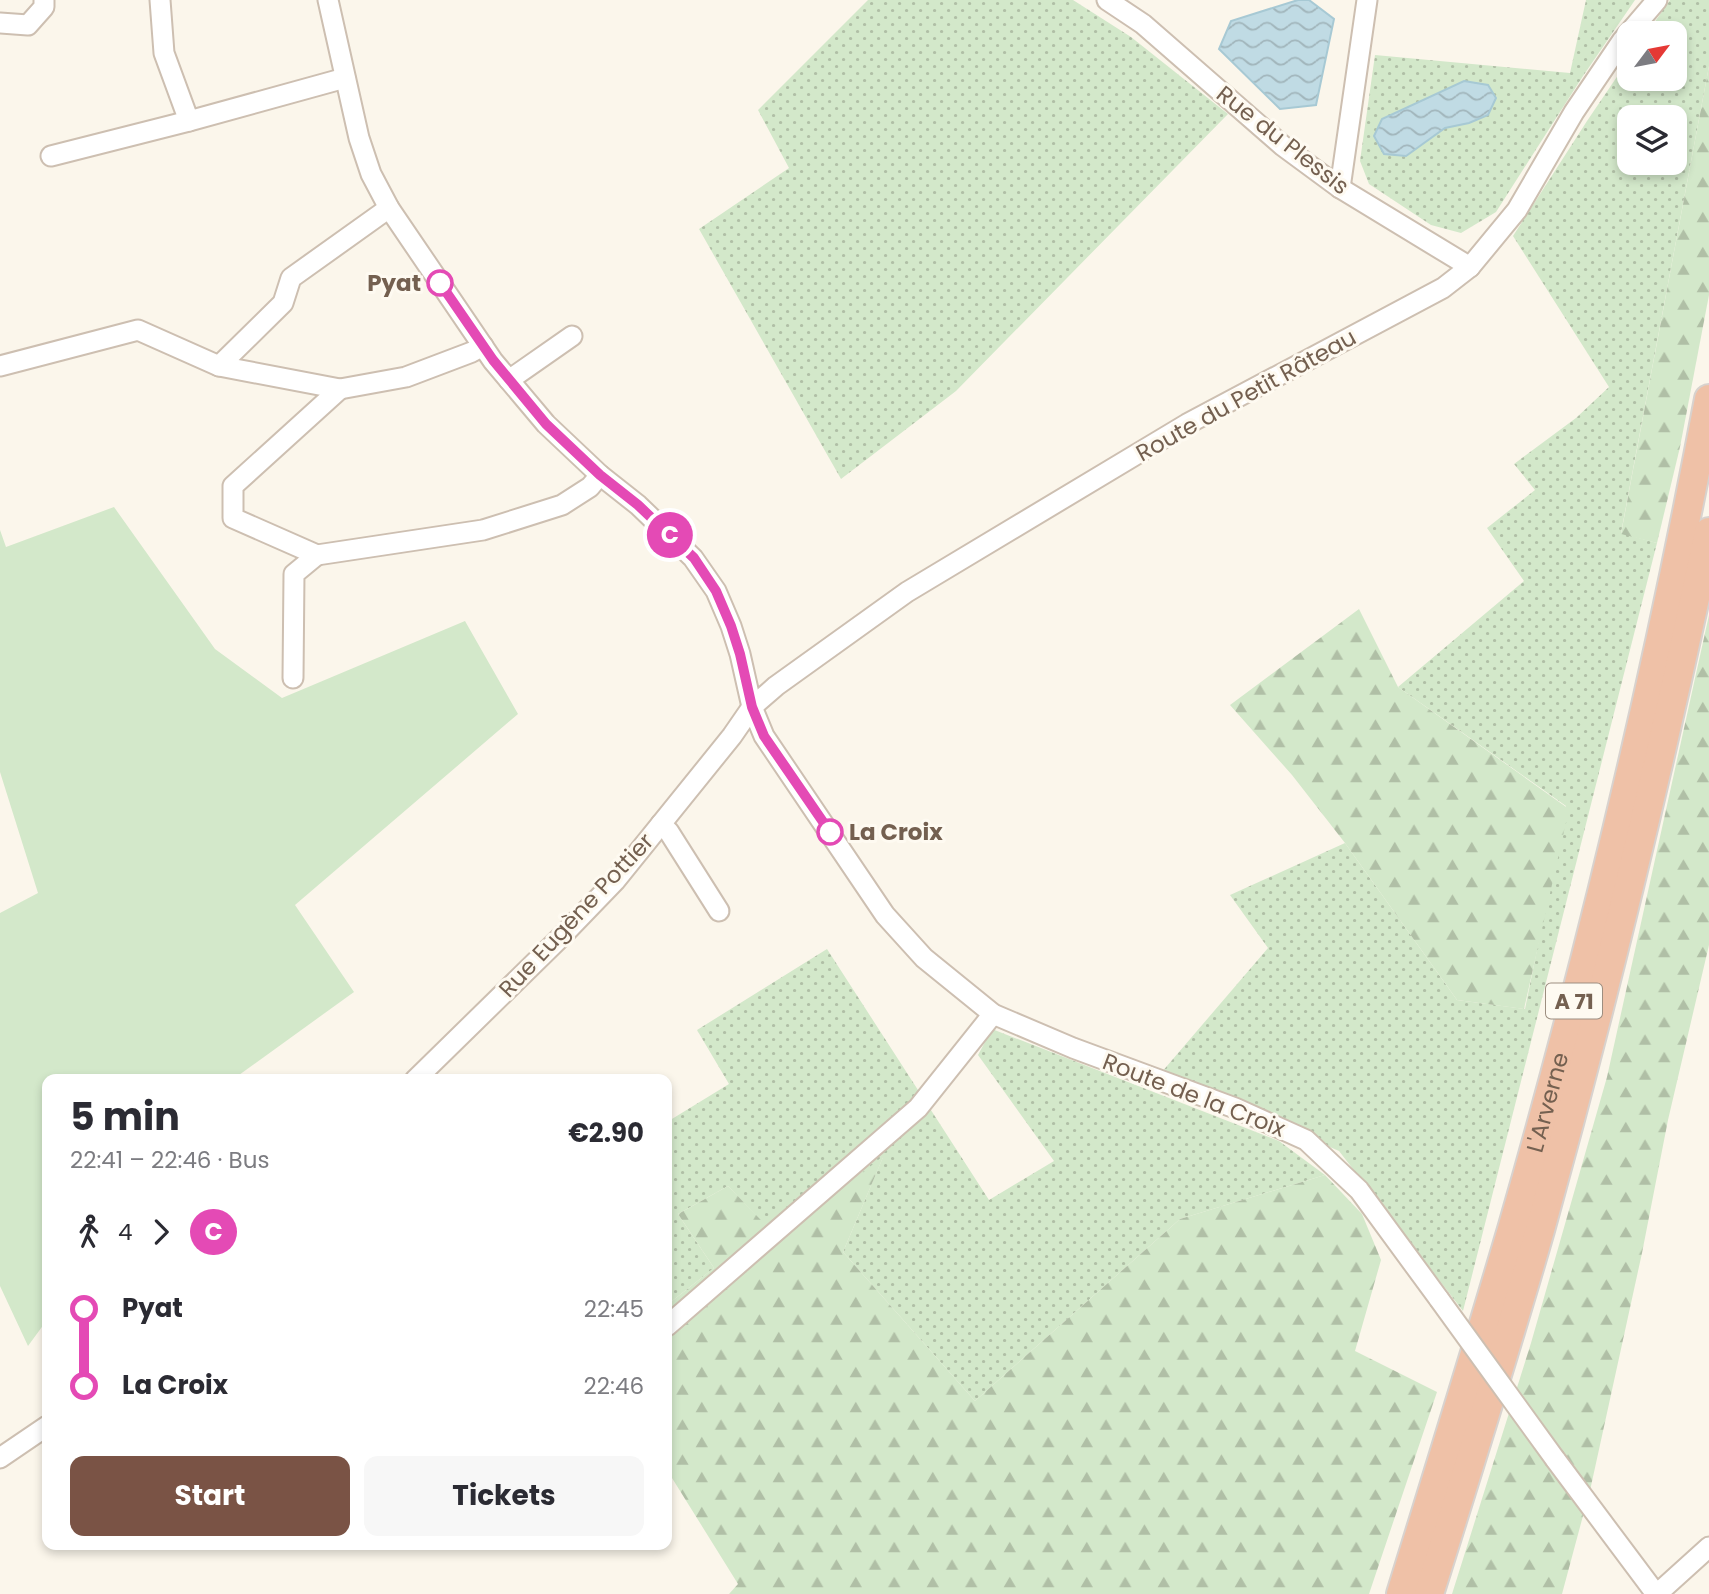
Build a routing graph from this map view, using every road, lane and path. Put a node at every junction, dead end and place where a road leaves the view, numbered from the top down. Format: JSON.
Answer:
{"nodes":[{"id":1,"x":44,"y":0,"type":"edge"},
{"id":2,"x":160,"y":0,"type":"edge"},
{"id":3,"x":328,"y":0,"type":"edge"},
{"id":4,"x":1107,"y":0,"type":"edge"},
{"id":5,"x":1367,"y":0,"type":"edge"},
{"id":6,"x":1657,"y":0,"type":"edge"},
{"id":7,"x":0,"y":23,"type":"edge"},
{"id":8,"x":345,"y":78,"type":"junction"},
{"id":9,"x":189,"y":121,"type":"junction"},
{"id":10,"x":51,"y":156,"type":"dead end"},
{"id":11,"x":1340,"y":188,"type":"junction"},
{"id":12,"x":389,"y":208,"type":"junction"},
{"id":13,"x":1470,"y":267,"type":"junction"},
{"id":14,"x":572,"y":336,"type":"dead end"},
{"id":15,"x":483,"y":346,"type":"junction"},
{"id":16,"x":0,"y":366,"type":"edge"},
{"id":17,"x":219,"y":366,"type":"junction"},
{"id":18,"x":509,"y":380,"type":"junction"},
{"id":19,"x":340,"y":389,"type":"junction"},
{"id":20,"x":1709,"y":399,"type":"edge"},
{"id":21,"x":600,"y":475,"type":"junction"},
{"id":22,"x":1709,"y":533,"type":"edge"},
{"id":23,"x":317,"y":555,"type":"junction"},
{"id":24,"x":293,"y":678,"type":"dead end"},
{"id":25,"x":752,"y":707,"type":"junction"},
{"id":26,"x":661,"y":824,"type":"junction"},
{"id":27,"x":719,"y":911,"type":"dead end"},
{"id":28,"x":993,"y":1014,"type":"junction"},
{"id":29,"x":421,"y":1074,"type":"edge"},
{"id":30,"x":672,"y":1322,"type":"edge"},
{"id":31,"x":42,"y":1429,"type":"edge"},
{"id":32,"x":0,"y":1458,"type":"edge"},
{"id":33,"x":1709,"y":1547,"type":"edge"},
{"id":34,"x":1402,"y":1594,"type":"edge"},
{"id":35,"x":1429,"y":1594,"type":"edge"},
{"id":36,"x":1656,"y":1594,"type":"edge"}],
"edges":[{"from":1,"to":7,"type":"street"},
{"from":2,"to":9,"type":"street"},
{"from":3,"to":8,"type":"street","name":"Route de la Croix"},
{"from":4,"to":11,"type":"street","name":"Rue du Plessis"},
{"from":5,"to":11,"type":"street"},
{"from":6,"to":13,"type":"street","name":"Route du Petit Râteau"},
{"from":8,"to":9,"type":"street"},
{"from":8,"to":12,"type":"street","name":"Route de la Croix"},
{"from":9,"to":10,"type":"street"},
{"from":11,"to":13,"type":"street","name":"Rue du Plessis"},
{"from":12,"to":15,"type":"street","name":"Route de la Croix"},
{"from":12,"to":17,"type":"street"},
{"from":13,"to":25,"type":"street","name":"Route du Petit Râteau"},
{"from":14,"to":18,"type":"street"},
{"from":15,"to":18,"type":"street","name":"Route de la Croix"},
{"from":15,"to":19,"type":"street"},
{"from":16,"to":17,"type":"street"},
{"from":17,"to":19,"type":"street"},
{"from":18,"to":21,"type":"street","name":"Route de la Croix"},
{"from":19,"to":23,"type":"street"},
{"from":20,"to":34,"type":"highway","name":"L'Arverne","number":"A 71"},
{"from":21,"to":23,"type":"street"},
{"from":21,"to":25,"type":"street","name":"Route de la Croix"},
{"from":22,"to":35,"type":"highway","name":"L'Arverne","number":"A 71"},
{"from":23,"to":24,"type":"street"},
{"from":25,"to":26,"type":"street","name":"Rue Eugène Pottier"},
{"from":25,"to":28,"type":"street","name":"Route de la Croix"},
{"from":26,"to":27,"type":"street"},
{"from":26,"to":29,"type":"street","name":"Rue Eugène Pottier"},
{"from":28,"to":30,"type":"street"},
{"from":28,"to":36,"type":"street","name":"Route de la Croix","bridge":true},
{"from":31,"to":32,"type":"street"},
{"from":33,"to":36,"type":"street"}]}
